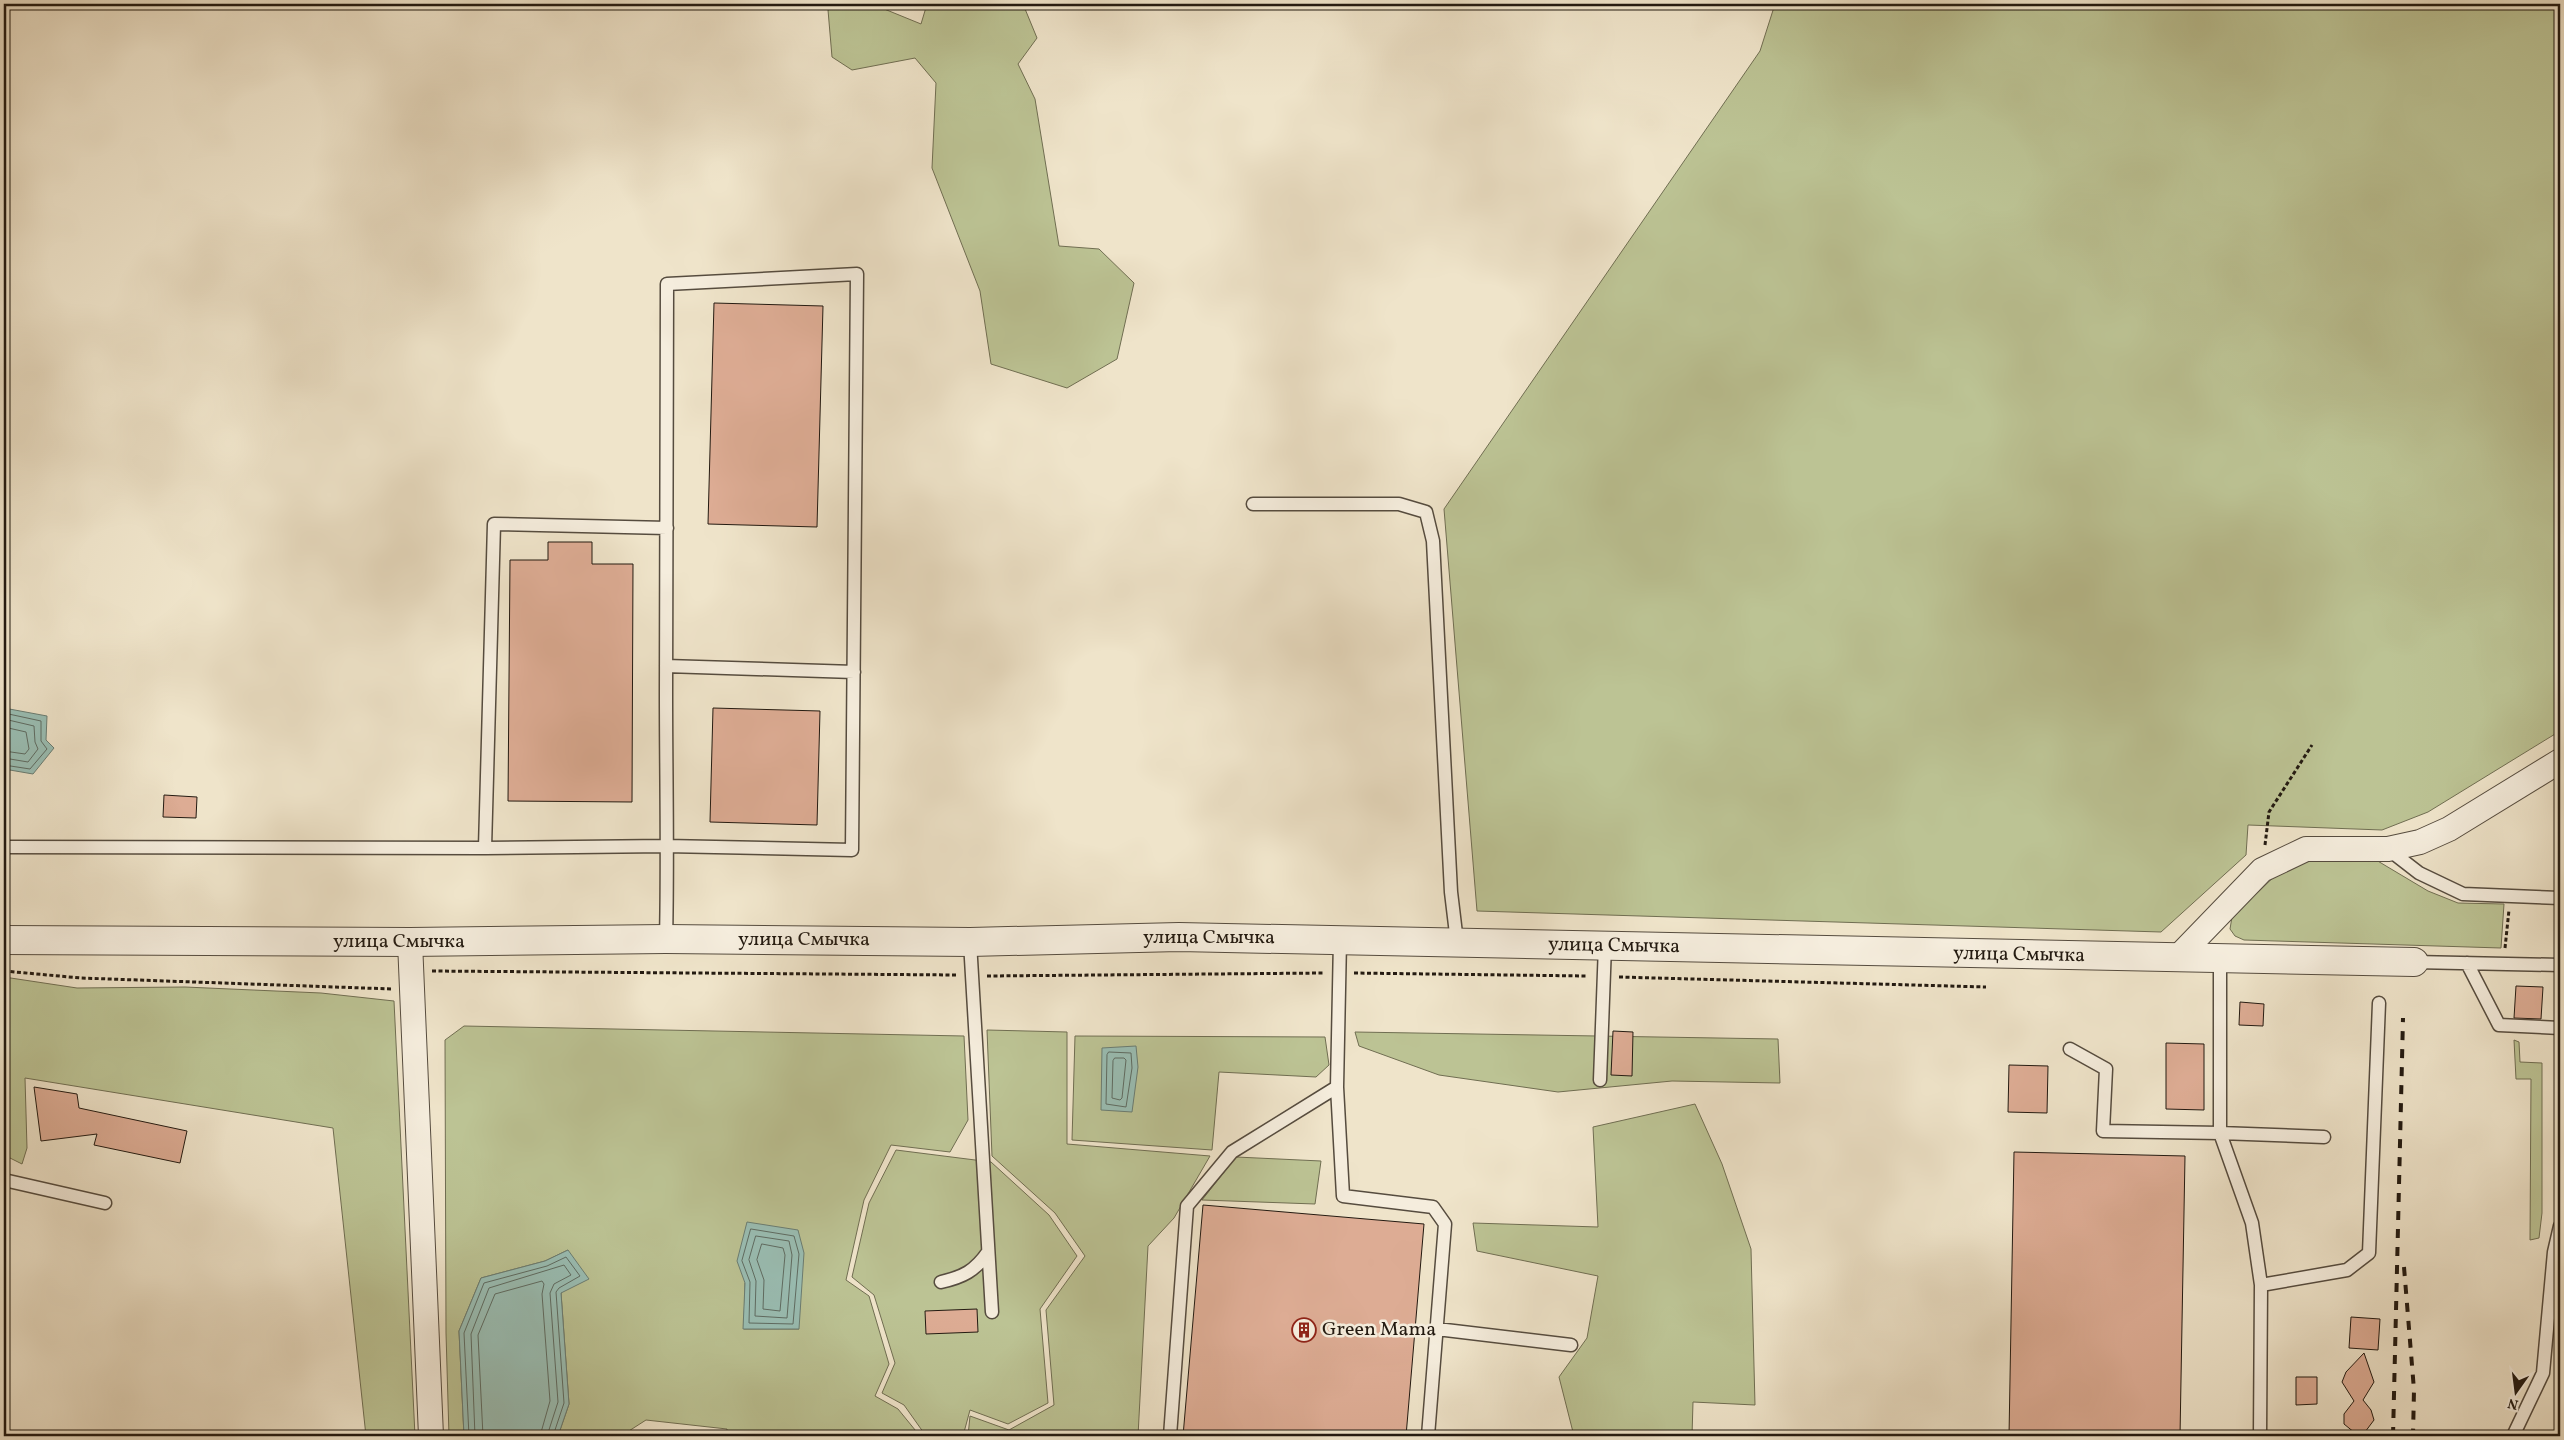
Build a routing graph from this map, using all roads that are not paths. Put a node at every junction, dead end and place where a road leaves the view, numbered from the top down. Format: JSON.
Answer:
{"nodes":[{"id":1,"x":1253,"y":504,"type":"dead end"},
{"id":2,"x":667,"y":528,"type":"junction"},
{"id":3,"x":666,"y":666,"type":"junction"},
{"id":4,"x":854,"y":672,"type":"junction"},
{"id":5,"x":2560,"y":761,"type":"edge"},
{"id":6,"x":666,"y":846,"type":"junction"},
{"id":7,"x":4,"y":847,"type":"edge"},
{"id":8,"x":485,"y":848,"type":"junction"},
{"id":9,"x":2388,"y":849,"type":"junction"},
{"id":10,"x":2560,"y":898,"type":"edge"},
{"id":11,"x":666,"y":939,"type":"junction"},
{"id":12,"x":4,"y":940,"type":"edge"},
{"id":13,"x":1340,"y":940,"type":"junction"},
{"id":14,"x":410,"y":942,"type":"junction"},
{"id":15,"x":970,"y":942,"type":"junction"},
{"id":16,"x":1457,"y":942,"type":"junction"},
{"id":17,"x":1605,"y":945,"type":"junction"},
{"id":18,"x":2177,"y":958,"type":"junction"},
{"id":19,"x":2220,"y":959,"type":"junction"},
{"id":20,"x":2414,"y":962,"type":"joint"},
{"id":21,"x":2466,"y":963,"type":"junction"},
{"id":22,"x":2560,"y":965,"type":"edge"},
{"id":23,"x":2379,"y":1003,"type":"dead end"},
{"id":24,"x":2560,"y":1028,"type":"edge"},
{"id":25,"x":2070,"y":1049,"type":"dead end"},
{"id":26,"x":1600,"y":1080,"type":"dead end"},
{"id":27,"x":1337,"y":1087,"type":"junction"},
{"id":28,"x":2220,"y":1132,"type":"junction"},
{"id":29,"x":2324,"y":1138,"type":"dead end"},
{"id":30,"x":4,"y":1180,"type":"edge"},
{"id":31,"x":105,"y":1203,"type":"dead end"},
{"id":32,"x":2560,"y":1226,"type":"edge"},
{"id":33,"x":988,"y":1252,"type":"junction"},
{"id":34,"x":941,"y":1282,"type":"dead end"},
{"id":35,"x":2261,"y":1284,"type":"junction"},
{"id":36,"x":992,"y":1312,"type":"dead end"},
{"id":37,"x":1437,"y":1329,"type":"junction"},
{"id":38,"x":1571,"y":1345,"type":"dead end"},
{"id":39,"x":430,"y":1436,"type":"edge"},
{"id":40,"x":1170,"y":1436,"type":"edge"},
{"id":41,"x":1428,"y":1436,"type":"edge"},
{"id":42,"x":2260,"y":1436,"type":"edge"},
{"id":43,"x":2513,"y":1436,"type":"edge"}],
"edges":[{"from":1,"to":16,"type":"lane"},
{"from":2,"to":3,"type":"lane"},
{"from":2,"to":4,"type":"lane"},
{"from":2,"to":8,"type":"lane"},
{"from":3,"to":4,"type":"lane"},
{"from":3,"to":6,"type":"lane"},
{"from":4,"to":6,"type":"lane"},
{"from":5,"to":9,"type":"street"},
{"from":6,"to":8,"type":"lane"},
{"from":6,"to":11,"type":"lane"},
{"from":7,"to":8,"type":"lane"},
{"from":9,"to":10,"type":"lane"},
{"from":9,"to":18,"type":"street"},
{"from":11,"to":14,"type":"street","name":"улица Смычка"},
{"from":11,"to":15,"type":"street","name":"улица Смычка"},
{"from":12,"to":14,"type":"street","name":"улица Смычка"},
{"from":13,"to":15,"type":"street","name":"улица Смычка"},
{"from":13,"to":16,"type":"street","name":"улица Смычка"},
{"from":13,"to":27,"type":"lane"},
{"from":14,"to":39,"type":"street"},
{"from":15,"to":33,"type":"lane"},
{"from":16,"to":17,"type":"street","name":"улица Смычка"},
{"from":17,"to":18,"type":"street","name":"улица Смычка"},
{"from":17,"to":26,"type":"lane"},
{"from":18,"to":19,"type":"street","name":"улица Смычка"},
{"from":19,"to":20,"type":"street","name":"улица Смычка"},
{"from":19,"to":28,"type":"lane"},
{"from":20,"to":21,"type":"lane"},
{"from":21,"to":22,"type":"lane"},
{"from":21,"to":24,"type":"lane"},
{"from":23,"to":35,"type":"lane"},
{"from":25,"to":28,"type":"lane"},
{"from":27,"to":37,"type":"lane"},
{"from":27,"to":40,"type":"lane"},
{"from":28,"to":29,"type":"lane"},
{"from":28,"to":35,"type":"lane"},
{"from":30,"to":31,"type":"lane"},
{"from":32,"to":43,"type":"lane"},
{"from":33,"to":34,"type":"lane"},
{"from":33,"to":36,"type":"lane"},
{"from":35,"to":42,"type":"lane"},
{"from":37,"to":38,"type":"lane"},
{"from":37,"to":41,"type":"lane"}]}
